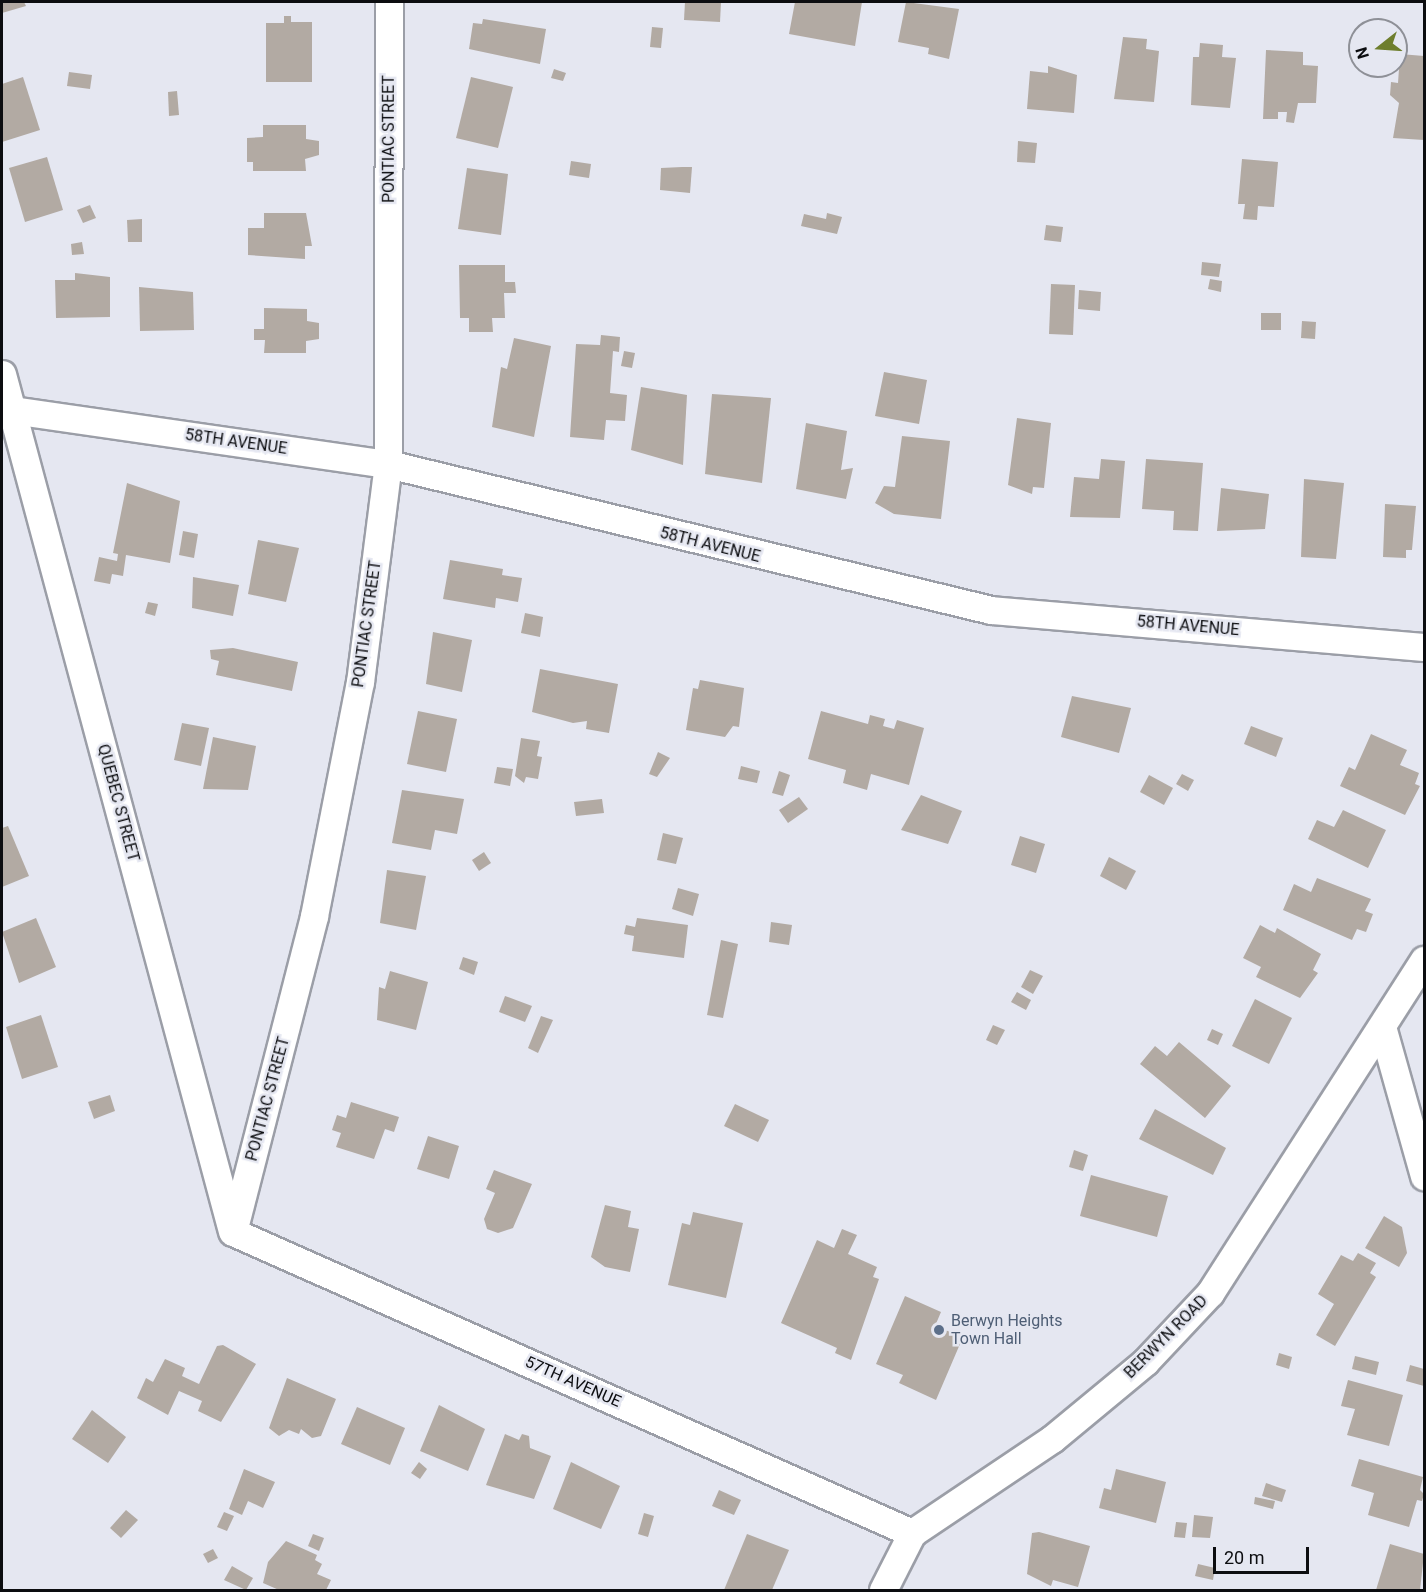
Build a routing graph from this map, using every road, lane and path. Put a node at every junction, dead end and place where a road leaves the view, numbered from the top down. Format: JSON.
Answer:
{"nodes":[{"id":1,"x":389,"y":2,"type":"edge"},
{"id":2,"x":2,"y":374,"type":"edge"},
{"id":3,"x":7,"y":411,"type":"edge"},
{"id":4,"x":387,"y":464,"type":"junction"},
{"id":5,"x":1425,"y":647,"type":"edge"},
{"id":6,"x":1425,"y":960,"type":"edge"},
{"id":7,"x":1383,"y":1030,"type":"junction"},
{"id":8,"x":1425,"y":1176,"type":"edge"},
{"id":9,"x":233,"y":1232,"type":"junction"},
{"id":10,"x":912,"y":1533,"type":"junction"},
{"id":11,"x":883,"y":1590,"type":"edge"}],
"edges":[{"from":1,"to":4,"type":"street","name":"PONTIAC STREET"},
{"from":2,"to":3,"type":"street","name":"QUEBEC STREET"},
{"from":3,"to":4,"type":"street","name":"58TH AVENUE"},
{"from":3,"to":9,"type":"street","name":"QUEBEC STREET"},
{"from":4,"to":5,"type":"street","name":"58TH AVENUE"},
{"from":4,"to":9,"type":"street","name":"PONTIAC STREET"},
{"from":6,"to":7,"type":"street","name":"BERWYN ROAD"},
{"from":7,"to":8,"type":"street"},
{"from":7,"to":10,"type":"street","name":"BERWYN ROAD"},
{"from":9,"to":10,"type":"street","name":"57TH AVENUE"},
{"from":10,"to":11,"type":"street","name":"BERWYN ROAD"}]}
